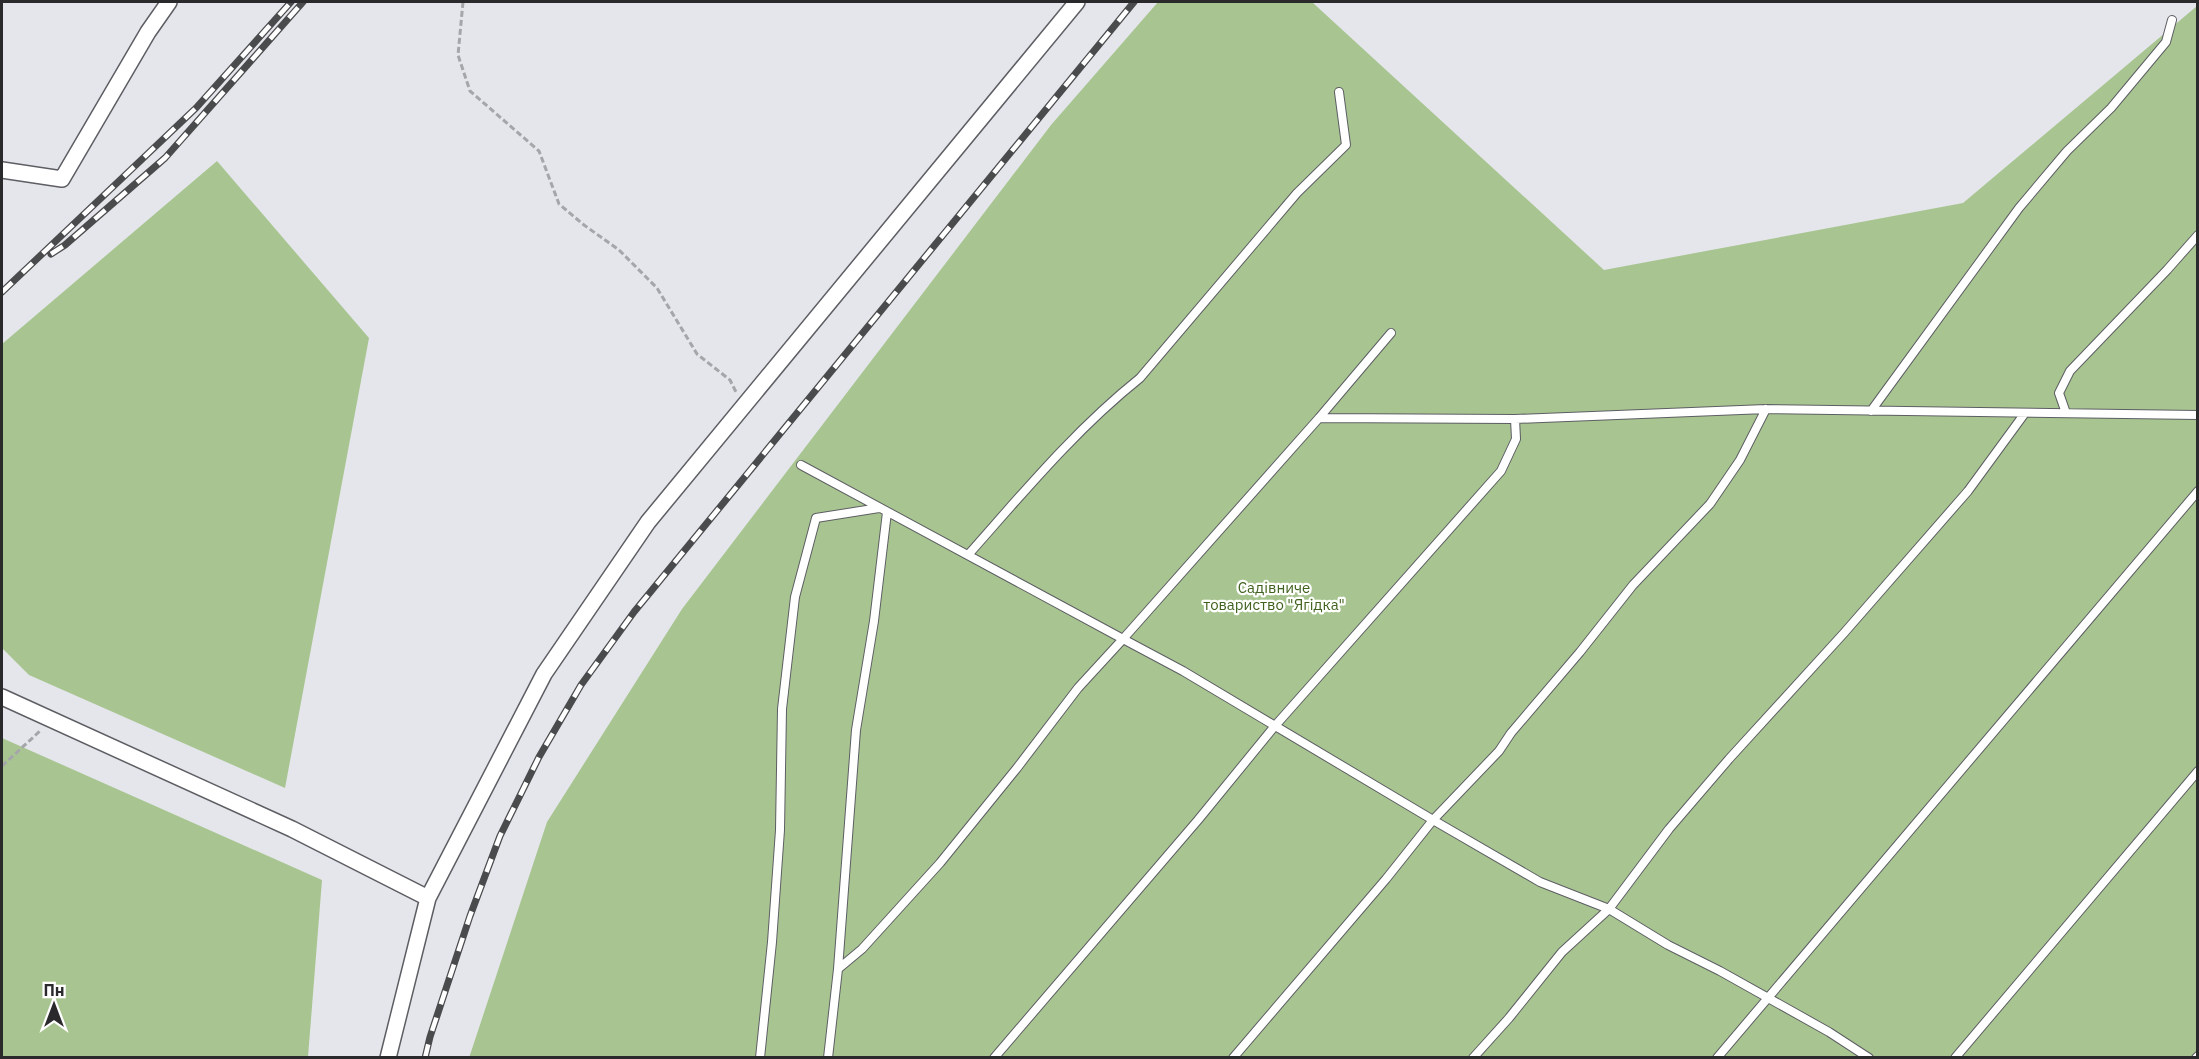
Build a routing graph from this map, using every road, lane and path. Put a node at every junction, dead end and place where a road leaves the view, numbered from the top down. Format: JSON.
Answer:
{"nodes":[{"id":1,"x":169,"y":2,"type":"edge"},
{"id":2,"x":463,"y":2,"type":"edge"},
{"id":3,"x":1077,"y":2,"type":"edge"},
{"id":4,"x":2172,"y":20,"type":"dead end"},
{"id":5,"x":1339,"y":92,"type":"dead end"},
{"id":6,"x":2,"y":170,"type":"edge"},
{"id":7,"x":2198,"y":235,"type":"edge"},
{"id":8,"x":1391,"y":333,"type":"dead end"},
{"id":9,"x":743,"y":407,"type":"junction"},
{"id":10,"x":1766,"y":409,"type":"junction"},
{"id":11,"x":1871,"y":411,"type":"junction"},
{"id":12,"x":2025,"y":413,"type":"junction"},
{"id":13,"x":2066,"y":413,"type":"junction"},
{"id":14,"x":2198,"y":415,"type":"edge"},
{"id":15,"x":1319,"y":418,"type":"junction"},
{"id":16,"x":1515,"y":418,"type":"junction"},
{"id":17,"x":801,"y":465,"type":"dead end"},
{"id":18,"x":2198,"y":491,"type":"edge"},
{"id":19,"x":883,"y":510,"type":"junction"},
{"id":20,"x":968,"y":555,"type":"junction"},
{"id":21,"x":1123,"y":639,"type":"junction"},
{"id":22,"x":2,"y":697,"type":"edge"},
{"id":23,"x":52,"y":720,"type":"junction"},
{"id":24,"x":1274,"y":726,"type":"junction"},
{"id":25,"x":2,"y":766,"type":"edge"},
{"id":26,"x":2198,"y":771,"type":"edge"},
{"id":27,"x":1433,"y":820,"type":"junction"},
{"id":28,"x":428,"y":898,"type":"junction"},
{"id":29,"x":1609,"y":909,"type":"junction"},
{"id":30,"x":838,"y":969,"type":"junction"},
{"id":31,"x":1767,"y":999,"type":"junction"},
{"id":32,"x":388,"y":1058,"type":"edge"},
{"id":33,"x":760,"y":1058,"type":"edge"},
{"id":34,"x":828,"y":1058,"type":"edge"},
{"id":35,"x":994,"y":1058,"type":"edge"},
{"id":36,"x":1233,"y":1058,"type":"edge"},
{"id":37,"x":1473,"y":1058,"type":"edge"},
{"id":38,"x":1717,"y":1058,"type":"edge"},
{"id":39,"x":1869,"y":1058,"type":"edge"},
{"id":40,"x":1955,"y":1058,"type":"edge"}],
"edges":[{"from":1,"to":6,"type":"street"},
{"from":2,"to":9,"type":"path"},
{"from":3,"to":9,"type":"street"},
{"from":4,"to":11,"type":"lane"},
{"from":5,"to":20,"type":"lane"},
{"from":7,"to":13,"type":"lane"},
{"from":8,"to":15,"type":"lane"},
{"from":9,"to":28,"type":"street"},
{"from":10,"to":11,"type":"lane"},
{"from":10,"to":16,"type":"lane"},
{"from":10,"to":27,"type":"lane"},
{"from":11,"to":12,"type":"lane"},
{"from":12,"to":13,"type":"lane"},
{"from":12,"to":29,"type":"lane"},
{"from":13,"to":14,"type":"lane"},
{"from":15,"to":16,"type":"lane"},
{"from":15,"to":21,"type":"lane"},
{"from":16,"to":24,"type":"lane"},
{"from":17,"to":19,"type":"lane"},
{"from":18,"to":31,"type":"lane"},
{"from":19,"to":20,"type":"lane"},
{"from":19,"to":30,"type":"lane"},
{"from":19,"to":33,"type":"lane"},
{"from":20,"to":21,"type":"lane"},
{"from":21,"to":24,"type":"lane"},
{"from":21,"to":30,"type":"lane"},
{"from":22,"to":23,"type":"street"},
{"from":23,"to":25,"type":"path"},
{"from":23,"to":28,"type":"street"},
{"from":24,"to":27,"type":"lane"},
{"from":24,"to":35,"type":"lane"},
{"from":26,"to":40,"type":"lane"},
{"from":27,"to":29,"type":"lane"},
{"from":27,"to":36,"type":"lane"},
{"from":28,"to":32,"type":"street"},
{"from":29,"to":31,"type":"lane"},
{"from":29,"to":37,"type":"lane"},
{"from":30,"to":34,"type":"lane"},
{"from":31,"to":38,"type":"lane"},
{"from":31,"to":39,"type":"lane"}]}
